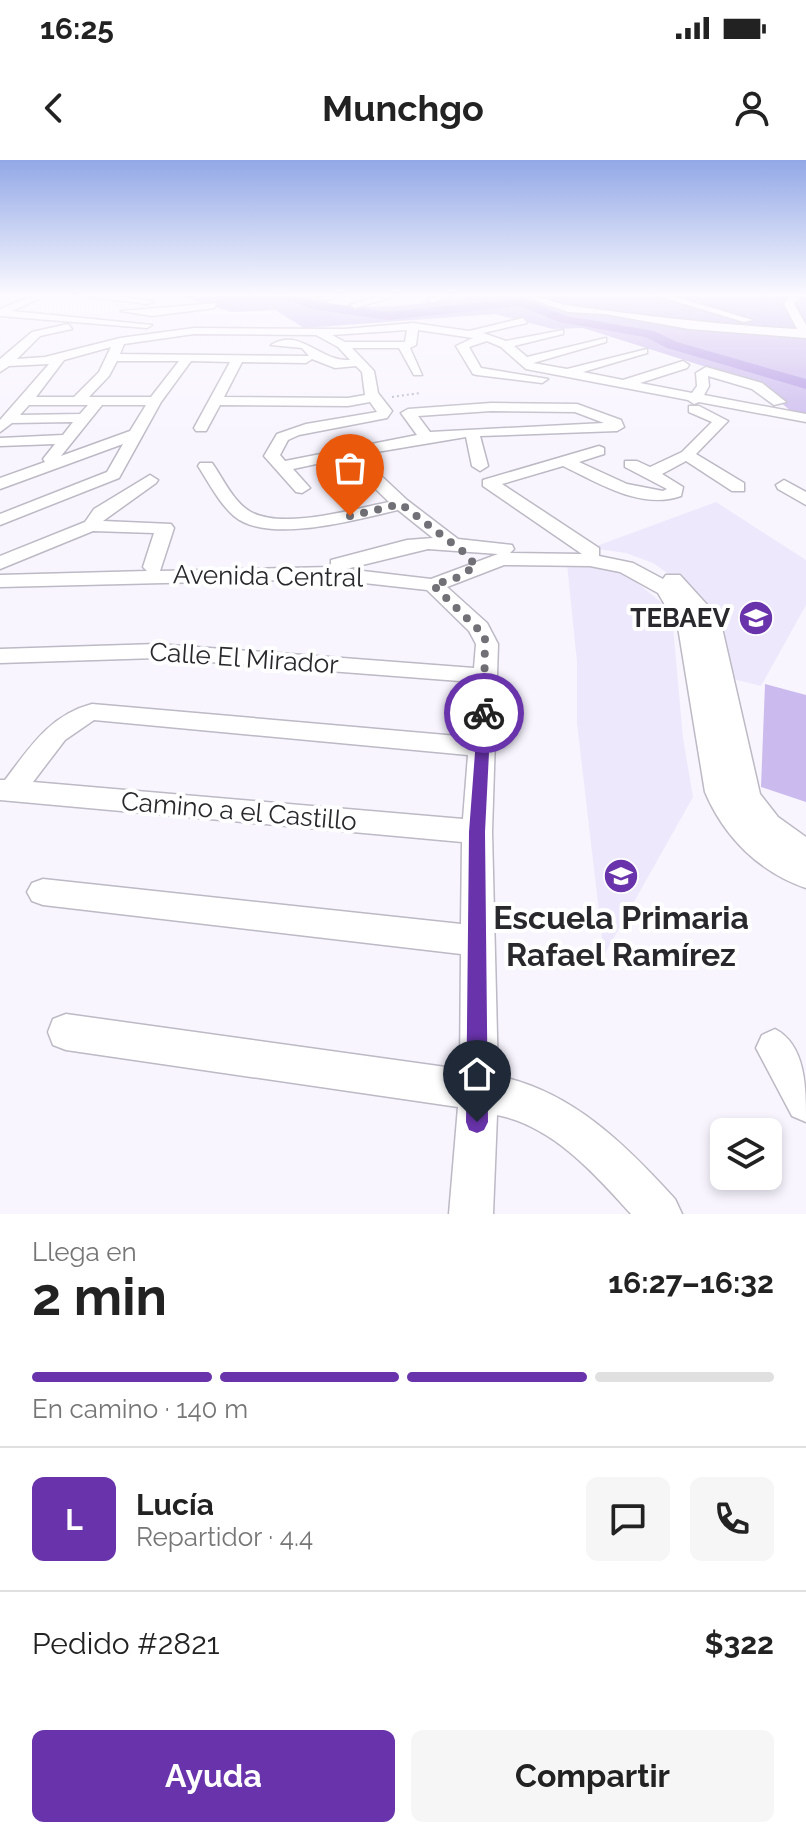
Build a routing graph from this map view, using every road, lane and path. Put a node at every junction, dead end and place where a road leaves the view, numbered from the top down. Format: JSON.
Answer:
{"nodes":[{"id":1,"x":24,"y":343,"type":"edge"},
{"id":2,"x":50,"y":343,"type":"edge"},
{"id":3,"x":114,"y":343,"type":"edge"},
{"id":4,"x":118,"y":343,"type":"edge"},
{"id":5,"x":193,"y":343,"type":"edge"},
{"id":6,"x":337,"y":343,"type":"edge"},
{"id":7,"x":470,"y":343,"type":"edge"},
{"id":8,"x":501,"y":343,"type":"edge"},
{"id":9,"x":513,"y":343,"type":"edge"},
{"id":10,"x":590,"y":343,"type":"edge"},
{"id":11,"x":505,"y":345,"type":"junction"},
{"id":12,"x":406,"y":346,"type":"joint"},
{"id":13,"x":345,"y":348,"type":"junction"},
{"id":14,"x":643,"y":351,"type":"dead end"},
{"id":15,"x":66,"y":354,"type":"junction"},
{"id":16,"x":112,"y":357,"type":"junction"},
{"id":17,"x":315,"y":357,"type":"junction"},
{"id":18,"x":186,"y":360,"type":"junction"},
{"id":19,"x":236,"y":361,"type":"junction"},
{"id":20,"x":359,"y":362,"type":"junction"},
{"id":21,"x":522,"y":362,"type":"junction"},
{"id":22,"x":2,"y":365,"type":"edge"},
{"id":23,"x":683,"y":365,"type":"dead end"},
{"id":24,"x":418,"y":372,"type":"dead end"},
{"id":25,"x":565,"y":374,"type":"junction"},
{"id":26,"x":580,"y":377,"type":"junction"},
{"id":27,"x":280,"y":381,"type":"junction"},
{"id":28,"x":621,"y":385,"type":"junction"},
{"id":29,"x":420,"y":393,"type":"dead end"},
{"id":30,"x":373,"y":397,"type":"junction"},
{"id":31,"x":688,"y":399,"type":"junction"},
{"id":32,"x":79,"y":400,"type":"junction"},
{"id":33,"x":24,"y":401,"type":"junction"},
{"id":34,"x":98,"y":401,"type":"junction"},
{"id":35,"x":155,"y":401,"type":"junction"},
{"id":36,"x":214,"y":401,"type":"junction"},
{"id":37,"x":779,"y":402,"type":"dead end"},
{"id":38,"x":84,"y":418,"type":"junction"},
{"id":39,"x":806,"y":418,"type":"edge"},
{"id":40,"x":4,"y":424,"type":"edge"},
{"id":41,"x":201,"y":428,"type":"dead end"},
{"id":42,"x":534,"y":431,"type":"junction"},
{"id":43,"x":472,"y":433,"type":"junction"},
{"id":44,"x":134,"y":435,"type":"junction"},
{"id":45,"x":426,"y":437,"type":"junction"},
{"id":46,"x":66,"y":439,"type":"junction"},
{"id":47,"x":0,"y":442,"type":"edge"},
{"id":48,"x":540,"y":450,"type":"dead end"},
{"id":49,"x":345,"y":451,"type":"junction"},
{"id":50,"x":599,"y":451,"type":"dead end"},
{"id":51,"x":687,"y":455,"type":"junction"},
{"id":52,"x":567,"y":462,"type":"junction"},
{"id":53,"x":54,"y":464,"type":"junction"},
{"id":54,"x":631,"y":464,"type":"dead end"},
{"id":55,"x":206,"y":466,"type":"dead end"},
{"id":56,"x":283,"y":466,"type":"junction"},
{"id":57,"x":480,"y":466,"type":"dead end"},
{"id":58,"x":649,"y":474,"type":"junction"},
{"id":59,"x":150,"y":480,"type":"dead end"},
{"id":60,"x":0,"y":484,"type":"edge"},
{"id":61,"x":784,"y":485,"type":"dead end"},
{"id":62,"x":738,"y":487,"type":"dead end"},
{"id":63,"x":302,"y":488,"type":"dead end"},
{"id":64,"x":806,"y":500,"type":"edge"},
{"id":65,"x":401,"y":504,"type":"junction"},
{"id":66,"x":95,"y":519,"type":"junction"},
{"id":67,"x":0,"y":520,"type":"edge"},
{"id":68,"x":457,"y":547,"type":"junction"},
{"id":69,"x":592,"y":552,"type":"junction"},
{"id":70,"x":382,"y":555,"type":"junction"},
{"id":71,"x":0,"y":563,"type":"edge"},
{"id":72,"x":476,"y":566,"type":"junction"},
{"id":73,"x":153,"y":567,"type":"junction"},
{"id":74,"x":0,"y":572,"type":"edge"},
{"id":75,"x":384,"y":579,"type":"junction"},
{"id":76,"x":0,"y":581,"type":"edge"},
{"id":77,"x":433,"y":585,"type":"junction"},
{"id":78,"x":0,"y":656,"type":"edge"},
{"id":79,"x":487,"y":676,"type":"junction"},
{"id":80,"x":482,"y":747,"type":"junction"},
{"id":81,"x":6,"y":790,"type":"edge"},
{"id":82,"x":477,"y":832,"type":"junction"},
{"id":83,"x":806,"y":851,"type":"edge"},
{"id":84,"x":806,"y":875,"type":"edge"},
{"id":85,"x":43,"y":892,"type":"dead end"},
{"id":86,"x":478,"y":941,"type":"junction"},
{"id":87,"x":66,"y":1032,"type":"dead end"},
{"id":88,"x":775,"y":1048,"type":"dead end"},
{"id":89,"x":479,"y":1091,"type":"junction"},
{"id":90,"x":806,"y":1102,"type":"edge"},
{"id":91,"x":471,"y":1214,"type":"edge"},
{"id":92,"x":660,"y":1214,"type":"edge"}],
"edges":[{"from":1,"to":22,"type":"street"},
{"from":2,"to":15,"type":"street"},
{"from":3,"to":15,"type":"street"},
{"from":4,"to":16,"type":"street"},
{"from":5,"to":17,"type":"street"},
{"from":6,"to":13,"type":"street"},
{"from":7,"to":26,"type":"street"},
{"from":8,"to":11,"type":"street"},
{"from":9,"to":11,"type":"street"},
{"from":10,"to":21,"type":"street"},
{"from":11,"to":21,"type":"street"},
{"from":12,"to":13,"type":"street"},
{"from":12,"to":24,"type":"street"},
{"from":13,"to":17,"type":"street"},
{"from":13,"to":20,"type":"street"},
{"from":14,"to":25,"type":"street"},
{"from":15,"to":22,"type":"street"},
{"from":15,"to":33,"type":"street"},
{"from":16,"to":18,"type":"street"},
{"from":16,"to":32,"type":"street"},
{"from":17,"to":20,"type":"street"},
{"from":17,"to":27,"type":"street"},
{"from":18,"to":19,"type":"street"},
{"from":18,"to":35,"type":"street"},
{"from":19,"to":27,"type":"street"},
{"from":19,"to":36,"type":"street"},
{"from":20,"to":30,"type":"street"},
{"from":21,"to":25,"type":"street"},
{"from":23,"to":28,"type":"street"},
{"from":25,"to":26,"type":"street"},
{"from":26,"to":28,"type":"street"},
{"from":27,"to":30,"type":"street"},
{"from":27,"to":36,"type":"street"},
{"from":28,"to":31,"type":"street"},
{"from":29,"to":30,"type":"path"},
{"from":30,"to":56,"type":"street"},
{"from":31,"to":37,"type":"street"},
{"from":31,"to":39,"type":"street"},
{"from":31,"to":51,"type":"street"},
{"from":32,"to":33,"type":"street"},
{"from":32,"to":34,"type":"street"},
{"from":33,"to":40,"type":"street"},
{"from":34,"to":35,"type":"street"},
{"from":34,"to":38,"type":"street"},
{"from":35,"to":44,"type":"street"},
{"from":36,"to":41,"type":"street"},
{"from":38,"to":40,"type":"street"},
{"from":38,"to":46,"type":"street"},
{"from":42,"to":43,"type":"street"},
{"from":42,"to":45,"type":"street"},
{"from":42,"to":48,"type":"street"},
{"from":43,"to":45,"type":"street"},
{"from":43,"to":57,"type":"street"},
{"from":44,"to":53,"type":"street"},
{"from":44,"to":67,"type":"street"},
{"from":45,"to":49,"type":"street"},
{"from":46,"to":47,"type":"street"},
{"from":46,"to":53,"type":"street"},
{"from":49,"to":56,"type":"street"},
{"from":49,"to":65,"type":"street"},
{"from":50,"to":52,"type":"street"},
{"from":51,"to":58,"type":"street"},
{"from":51,"to":62,"type":"street"},
{"from":52,"to":58,"type":"street"},
{"from":52,"to":69,"type":"street"},
{"from":53,"to":60,"type":"street"},
{"from":54,"to":58,"type":"street"},
{"from":55,"to":65,"type":"street"},
{"from":56,"to":63,"type":"street"},
{"from":59,"to":66,"type":"street"},
{"from":61,"to":64,"type":"street"},
{"from":65,"to":68,"type":"street"},
{"from":66,"to":71,"type":"street"},
{"from":66,"to":73,"type":"street"},
{"from":68,"to":69,"type":"street","name":"Avenida Central"},
{"from":68,"to":70,"type":"street","name":"Avenida Central"},
{"from":68,"to":72,"type":"street"},
{"from":69,"to":83,"type":"street","name":"Avenida Central"},
{"from":70,"to":73,"type":"street","name":"Avenida Central"},
{"from":70,"to":75,"type":"street"},
{"from":72,"to":77,"type":"street","name":"Avenida Central"},
{"from":72,"to":84,"type":"street","name":"Avenida Central"},
{"from":73,"to":74,"type":"street","name":"Avenida Central"},
{"from":75,"to":76,"type":"street","name":"Avenida Central"},
{"from":75,"to":77,"type":"street","name":"Avenida Central"},
{"from":77,"to":79,"type":"street"},
{"from":78,"to":79,"type":"street","name":"Calle El Mirador"},
{"from":79,"to":80,"type":"street"},
{"from":80,"to":81,"type":"street"},
{"from":80,"to":82,"type":"street"},
{"from":81,"to":82,"type":"street","name":"Camino a el Castillo"},
{"from":82,"to":86,"type":"street"},
{"from":85,"to":86,"type":"street"},
{"from":86,"to":89,"type":"street"},
{"from":87,"to":89,"type":"street"},
{"from":88,"to":90,"type":"street"},
{"from":89,"to":91,"type":"street"},
{"from":89,"to":92,"type":"street"}]}
